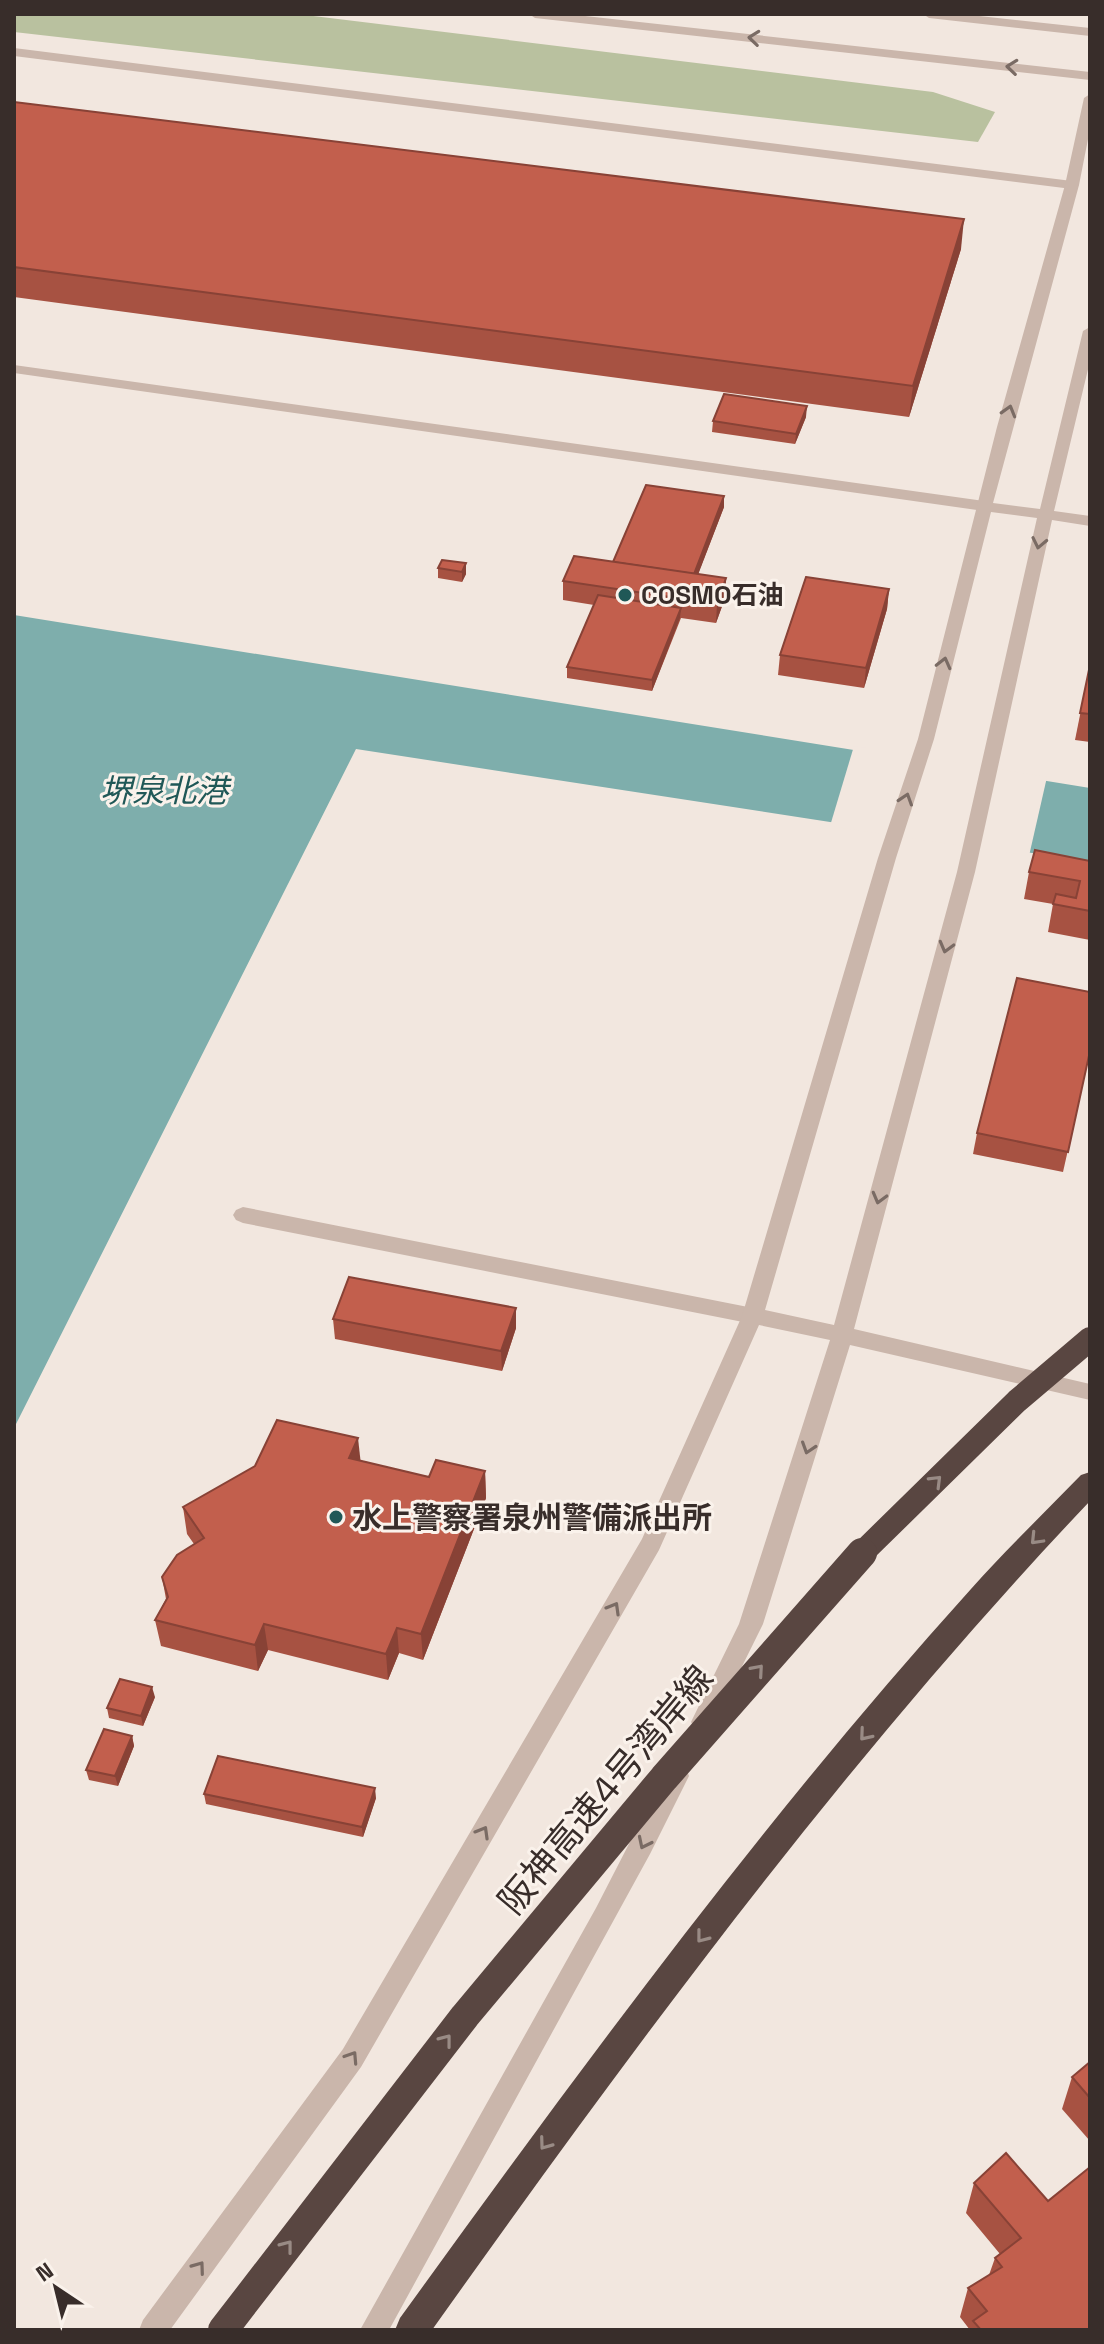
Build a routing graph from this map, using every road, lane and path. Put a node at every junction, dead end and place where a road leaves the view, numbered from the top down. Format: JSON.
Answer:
{"nodes":[{"id":1,"x":535,"y":14,"type":"edge"},
{"id":2,"x":929,"y":14,"type":"edge"},
{"id":3,"x":1090,"y":32,"type":"edge"},
{"id":4,"x":14,"y":52,"type":"edge"},
{"id":5,"x":1090,"y":76,"type":"edge"},
{"id":6,"x":1090,"y":98,"type":"edge"},
{"id":7,"x":1072,"y":185,"type":"junction"},
{"id":8,"x":1090,"y":331,"type":"edge"},
{"id":9,"x":14,"y":369,"type":"edge"},
{"id":10,"x":984,"y":506,"type":"junction"},
{"id":11,"x":1045,"y":515,"type":"junction"},
{"id":12,"x":1090,"y":521,"type":"edge"},
{"id":13,"x":243,"y":1215,"type":"dead end"},
{"id":14,"x":753,"y":1316,"type":"junction"},
{"id":15,"x":842,"y":1336,"type":"junction"},
{"id":16,"x":1090,"y":1339,"type":"edge"},
{"id":17,"x":1090,"y":1392,"type":"edge"},
{"id":18,"x":1090,"y":1483,"type":"edge"},
{"id":19,"x":153,"y":2330,"type":"edge"},
{"id":20,"x":223,"y":2330,"type":"edge"},
{"id":21,"x":374,"y":2330,"type":"edge"},
{"id":22,"x":412,"y":2330,"type":"edge"}],
"edges":[{"from":5,"to":1,"type":"street","one_way":true},
{"from":2,"to":3,"type":"street"},
{"from":4,"to":7,"type":"street"},
{"from":6,"to":7,"type":"street"},
{"from":10,"to":7,"type":"street","one_way":true},
{"from":8,"to":11,"type":"street"},
{"from":9,"to":10,"type":"street"},
{"from":10,"to":11,"type":"street"},
{"from":14,"to":10,"type":"street","one_way":true},
{"from":11,"to":12,"type":"street"},
{"from":11,"to":15,"type":"street","one_way":true},
{"from":13,"to":14,"type":"street"},
{"from":14,"to":15,"type":"street"},
{"from":19,"to":14,"type":"street","one_way":true},
{"from":15,"to":17,"type":"street"},
{"from":15,"to":21,"type":"street","one_way":true},
{"from":20,"to":16,"type":"highway","name":"阪神高速4号湾岸線","one_way":true,"bridge":true},
{"from":18,"to":22,"type":"highway","one_way":true}]}
